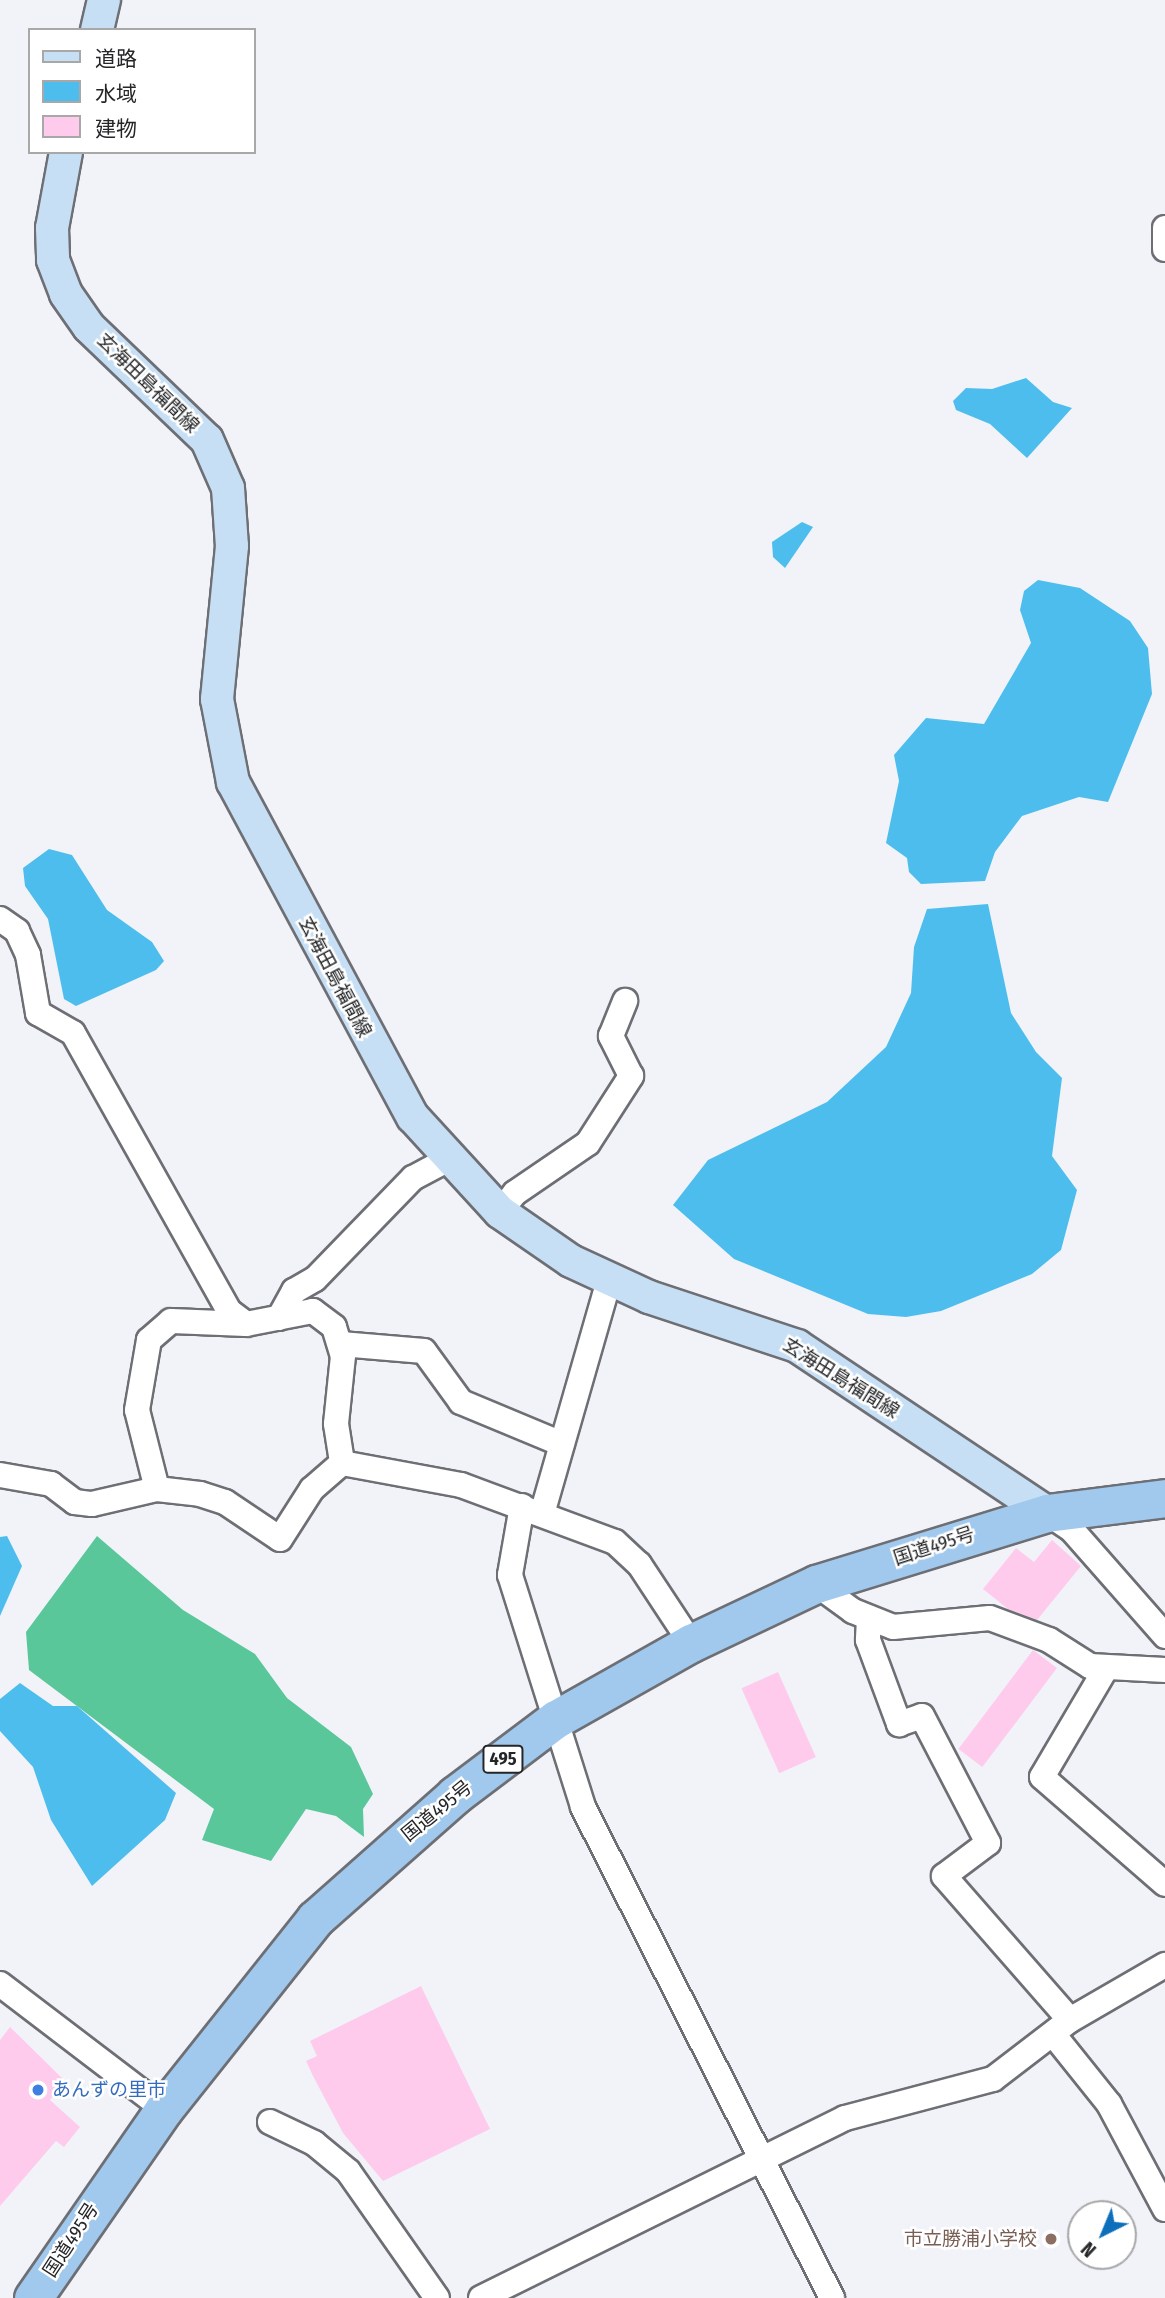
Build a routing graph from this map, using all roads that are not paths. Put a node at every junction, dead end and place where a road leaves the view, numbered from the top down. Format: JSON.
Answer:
{"nodes":[{"id":1,"x":104,"y":0,"type":"edge"},
{"id":2,"x":97,"y":28,"type":"edge"},
{"id":3,"x":66,"y":154,"type":"edge"},
{"id":4,"x":1165,"y":228,"type":"edge"},
{"id":5,"x":1165,"y":249,"type":"edge"},
{"id":6,"x":0,"y":919,"type":"edge"},
{"id":7,"x":625,"y":1001,"type":"dead end"},
{"id":8,"x":447,"y":1160,"type":"junction"},
{"id":9,"x":500,"y":1212,"type":"junction"},
{"id":10,"x":609,"y":1281,"type":"junction"},
{"id":11,"x":279,"y":1318,"type":"junction"},
{"id":12,"x":246,"y":1324,"type":"junction"},
{"id":13,"x":341,"y":1344,"type":"junction"},
{"id":14,"x":562,"y":1444,"type":"junction"},
{"id":15,"x":342,"y":1463,"type":"junction"},
{"id":16,"x":0,"y":1475,"type":"edge"},
{"id":17,"x":157,"y":1489,"type":"junction"},
{"id":18,"x":1165,"y":1499,"type":"edge"},
{"id":19,"x":532,"y":1510,"type":"junction"},
{"id":20,"x":1047,"y":1513,"type":"junction"},
{"id":21,"x":817,"y":1584,"type":"junction"},
{"id":22,"x":869,"y":1619,"type":"junction"},
{"id":23,"x":1165,"y":1636,"type":"edge"},
{"id":24,"x":691,"y":1643,"type":"junction"},
{"id":25,"x":1105,"y":1670,"type":"junction"},
{"id":26,"x":1165,"y":1670,"type":"edge"},
{"id":27,"x":556,"y":1719,"type":"junction"},
{"id":28,"x":1161,"y":1870,"type":"edge"},
{"id":29,"x":1165,"y":1965,"type":"edge"},
{"id":30,"x":0,"y":1984,"type":"edge"},
{"id":31,"x":1061,"y":2027,"type":"junction"},
{"id":32,"x":164,"y":2109,"type":"junction"},
{"id":33,"x":270,"y":2122,"type":"dead end"},
{"id":34,"x":761,"y":2157,"type":"junction"},
{"id":35,"x":1165,"y":2209,"type":"edge"},
{"id":36,"x":33,"y":2298,"type":"edge"},
{"id":37,"x":437,"y":2298,"type":"edge"},
{"id":38,"x":481,"y":2298,"type":"edge"},
{"id":39,"x":832,"y":2298,"type":"edge"}],
"edges":[{"from":1,"to":2,"type":"main road"},
{"from":3,"to":8,"type":"main road","name":"玄海田島福間線"},
{"from":4,"to":5,"type":"street"},
{"from":6,"to":12,"type":"street"},
{"from":7,"to":9,"type":"street"},
{"from":8,"to":9,"type":"main road","name":"玄海田島福間線"},
{"from":8,"to":11,"type":"street"},
{"from":9,"to":10,"type":"main road","name":"玄海田島福間線"},
{"from":10,"to":14,"type":"street"},
{"from":10,"to":20,"type":"main road","name":"玄海田島福間線"},
{"from":11,"to":12,"type":"street"},
{"from":11,"to":13,"type":"street"},
{"from":12,"to":17,"type":"street"},
{"from":13,"to":14,"type":"street"},
{"from":13,"to":15,"type":"street"},
{"from":14,"to":19,"type":"street"},
{"from":15,"to":17,"type":"street"},
{"from":15,"to":19,"type":"street"},
{"from":16,"to":17,"type":"street"},
{"from":18,"to":20,"type":"highway","name":"国道495号","number":"495"},
{"from":19,"to":24,"type":"street"},
{"from":19,"to":27,"type":"street"},
{"from":20,"to":21,"type":"highway","name":"国道495号","number":"495"},
{"from":20,"to":23,"type":"street"},
{"from":21,"to":22,"type":"street"},
{"from":21,"to":24,"type":"highway","name":"国道495号","number":"495"},
{"from":22,"to":25,"type":"street"},
{"from":22,"to":31,"type":"street"},
{"from":24,"to":27,"type":"highway","name":"国道495号","number":"495"},
{"from":25,"to":26,"type":"street"},
{"from":25,"to":28,"type":"street"},
{"from":27,"to":32,"type":"highway","name":"国道495号","number":"495"},
{"from":27,"to":34,"type":"street"},
{"from":29,"to":31,"type":"street"},
{"from":30,"to":32,"type":"street"},
{"from":31,"to":34,"type":"street"},
{"from":31,"to":35,"type":"street"},
{"from":32,"to":36,"type":"highway","name":"国道495号","number":"495"},
{"from":33,"to":37,"type":"street"},
{"from":34,"to":38,"type":"street"},
{"from":34,"to":39,"type":"street"}]}
